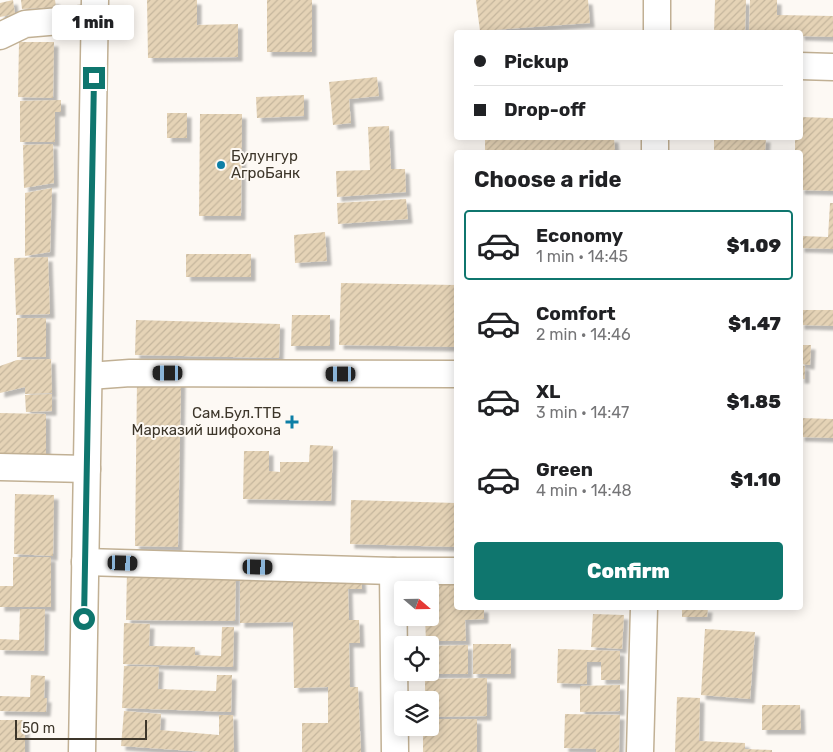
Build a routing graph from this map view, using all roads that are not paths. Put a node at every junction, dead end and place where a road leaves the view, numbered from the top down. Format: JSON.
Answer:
{"nodes":[{"id":1,"x":657,"y":0,"type":"edge"},
{"id":2,"x":95,"y":9,"type":"edge"},
{"id":3,"x":657,"y":30,"type":"edge"},
{"id":4,"x":0,"y":36,"type":"edge"},
{"id":5,"x":803,"y":66,"type":"edge"},
{"id":6,"x":833,"y":67,"type":"edge"},
{"id":7,"x":454,"y":374,"type":"edge"},
{"id":8,"x":89,"y":376,"type":"junction"},
{"id":9,"x":0,"y":467,"type":"edge"},
{"id":10,"x":87,"y":469,"type":"junction"},
{"id":11,"x":85,"y":562,"type":"junction"},
{"id":12,"x":393,"y":571,"type":"junction"},
{"id":13,"x":454,"y":571,"type":"edge"},
{"id":14,"x":644,"y":610,"type":"edge"},
{"id":15,"x":82,"y":752,"type":"edge"},
{"id":16,"x":395,"y":752,"type":"edge"},
{"id":17,"x":640,"y":752,"type":"edge"}],
"edges":[{"from":1,"to":3,"type":"street"},
{"from":2,"to":4,"type":"street"},
{"from":2,"to":8,"type":"street"},
{"from":5,"to":6,"type":"street"},
{"from":7,"to":8,"type":"street"},
{"from":8,"to":10,"type":"street"},
{"from":9,"to":10,"type":"street"},
{"from":10,"to":11,"type":"street"},
{"from":11,"to":12,"type":"street"},
{"from":11,"to":15,"type":"street"},
{"from":12,"to":13,"type":"street"},
{"from":12,"to":16,"type":"street"},
{"from":14,"to":17,"type":"street"}]}
